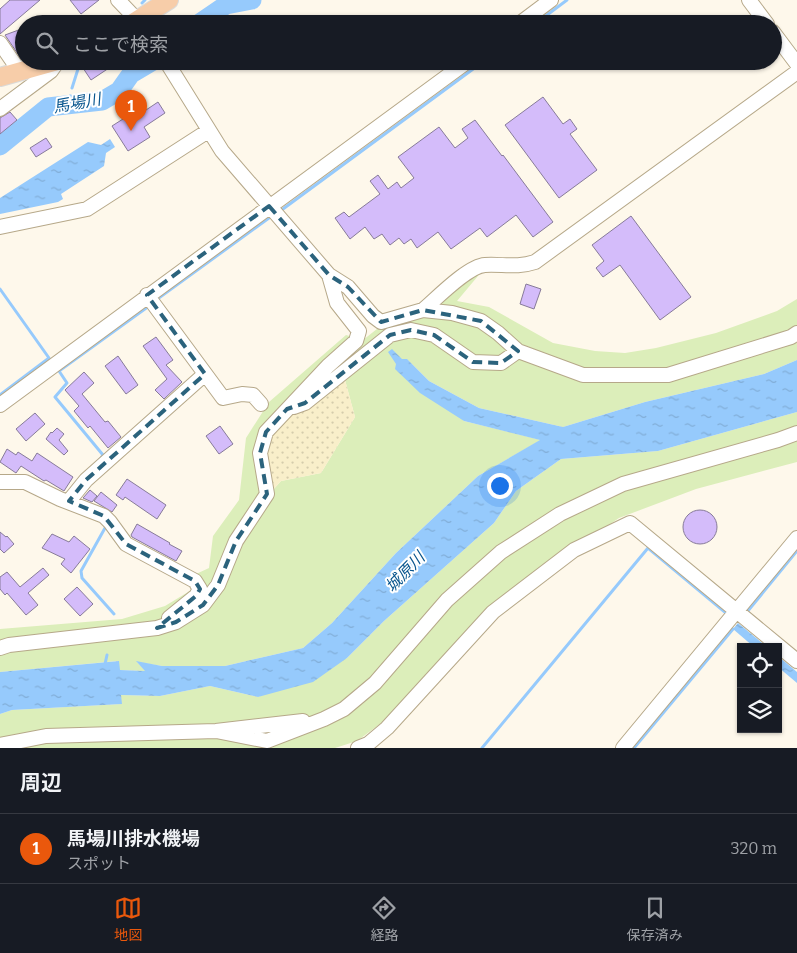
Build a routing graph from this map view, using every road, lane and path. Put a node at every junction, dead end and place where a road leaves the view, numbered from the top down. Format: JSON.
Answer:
{"nodes":[{"id":1,"x":118,"y":0,"type":"edge"},
{"id":2,"x":169,"y":0,"type":"edge"},
{"id":3,"x":552,"y":0,"type":"edge"},
{"id":4,"x":749,"y":0,"type":"edge"},
{"id":5,"x":130,"y":15,"type":"edge"},
{"id":6,"x":147,"y":15,"type":"edge"},
{"id":7,"x":531,"y":15,"type":"edge"},
{"id":8,"x":760,"y":15,"type":"edge"},
{"id":9,"x":0,"y":42,"type":"edge"},
{"id":10,"x":782,"y":44,"type":"edge"},
{"id":11,"x":15,"y":64,"type":"edge"},
{"id":12,"x":797,"y":64,"type":"edge"},
{"id":13,"x":27,"y":70,"type":"edge"},
{"id":14,"x":52,"y":70,"type":"edge"},
{"id":15,"x":171,"y":70,"type":"edge"},
{"id":16,"x":456,"y":70,"type":"edge"},
{"id":17,"x":20,"y":72,"type":"joint"},
{"id":18,"x":797,"y":72,"type":"edge"},
{"id":19,"x":0,"y":77,"type":"edge"},
{"id":20,"x":0,"y":108,"type":"edge"},
{"id":21,"x":208,"y":131,"type":"junction"},
{"id":22,"x":269,"y":206,"type":"junction"},
{"id":23,"x":0,"y":227,"type":"edge"},
{"id":24,"x":329,"y":275,"type":"junction"},
{"id":25,"x":147,"y":296,"type":"junction"},
{"id":26,"x":423,"y":310,"type":"junction"},
{"id":27,"x":797,"y":333,"type":"edge"},
{"id":28,"x":518,"y":351,"type":"junction"},
{"id":29,"x":205,"y":374,"type":"junction"},
{"id":30,"x":261,"y":404,"type":"dead end"},
{"id":31,"x":0,"y":405,"type":"edge"},
{"id":32,"x":287,"y":409,"type":"junction"},
{"id":33,"x":797,"y":433,"type":"edge"},
{"id":34,"x":0,"y":482,"type":"edge"},
{"id":35,"x":69,"y":502,"type":"junction"},
{"id":36,"x":797,"y":538,"type":"edge"},
{"id":37,"x":736,"y":610,"type":"junction"},
{"id":38,"x":156,"y":628,"type":"junction"},
{"id":39,"x":0,"y":648,"type":"edge"},
{"id":40,"x":797,"y":661,"type":"edge"},
{"id":41,"x":324,"y":719,"type":"junction"},
{"id":42,"x":216,"y":731,"type":"junction"},
{"id":43,"x":0,"y":744,"type":"edge"},
{"id":44,"x":267,"y":744,"type":"edge"},
{"id":45,"x":358,"y":748,"type":"edge"},
{"id":46,"x":623,"y":748,"type":"edge"}],
"edges":[{"from":1,"to":5,"type":"street"},
{"from":2,"to":6,"type":"main road"},
{"from":3,"to":7,"type":"street"},
{"from":4,"to":8,"type":"street"},
{"from":9,"to":11,"type":"street"},
{"from":10,"to":12,"type":"street"},
{"from":13,"to":17,"type":"main road"},
{"from":14,"to":20,"type":"street"},
{"from":15,"to":21,"type":"street"},
{"from":16,"to":22,"type":"street"},
{"from":17,"to":19,"type":"main road"},
{"from":18,"to":26,"type":"street"},
{"from":21,"to":22,"type":"street"},
{"from":21,"to":23,"type":"street"},
{"from":22,"to":24,"type":"street"},
{"from":22,"to":25,"type":"street"},
{"from":24,"to":26,"type":"street"},
{"from":24,"to":32,"type":"street"},
{"from":25,"to":29,"type":"street"},
{"from":25,"to":31,"type":"street"},
{"from":26,"to":28,"type":"street"},
{"from":27,"to":28,"type":"street"},
{"from":28,"to":32,"type":"street"},
{"from":29,"to":30,"type":"street"},
{"from":29,"to":35,"type":"street"},
{"from":32,"to":38,"type":"street"},
{"from":33,"to":41,"type":"street"},
{"from":34,"to":35,"type":"street"},
{"from":35,"to":38,"type":"street"},
{"from":36,"to":37,"type":"street"},
{"from":37,"to":40,"type":"street"},
{"from":37,"to":45,"type":"street"},
{"from":37,"to":46,"type":"street"},
{"from":38,"to":39,"type":"street"},
{"from":41,"to":42,"type":"street"},
{"from":41,"to":44,"type":"street"},
{"from":42,"to":43,"type":"street"},
{"from":42,"to":44,"type":"street"}]}
